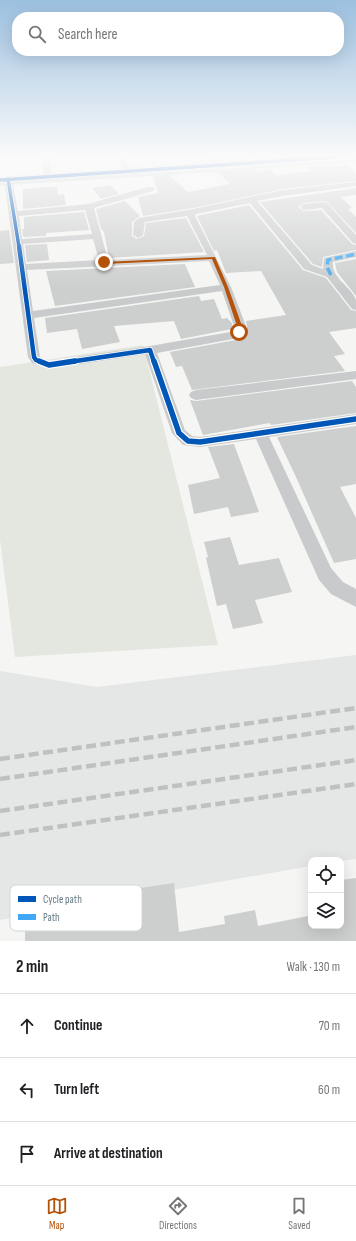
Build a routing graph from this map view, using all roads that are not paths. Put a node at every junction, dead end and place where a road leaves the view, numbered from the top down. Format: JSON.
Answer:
{"nodes":[{"id":1,"x":11,"y":201,"type":"edge"},
{"id":2,"x":112,"y":201,"type":"edge"},
{"id":3,"x":248,"y":201,"type":"edge"},
{"id":4,"x":253,"y":201,"type":"edge"},
{"id":5,"x":304,"y":207,"type":"dead end"},
{"id":6,"x":89,"y":208,"type":"junction"},
{"id":7,"x":193,"y":212,"type":"junction"},
{"id":8,"x":15,"y":214,"type":"junction"},
{"id":9,"x":138,"y":235,"type":"dead end"},
{"id":10,"x":96,"y":236,"type":"junction"},
{"id":11,"x":356,"y":241,"type":"edge"},
{"id":12,"x":17,"y":242,"type":"junction"},
{"id":13,"x":356,"y":254,"type":"edge"},
{"id":14,"x":213,"y":258,"type":"junction"},
{"id":15,"x":104,"y":262,"type":"junction"},
{"id":16,"x":21,"y":267,"type":"junction"},
{"id":17,"x":331,"y":275,"type":"junction"},
{"id":18,"x":226,"y":287,"type":"junction"},
{"id":19,"x":356,"y":307,"type":"edge"},
{"id":20,"x":28,"y":315,"type":"junction"},
{"id":21,"x":150,"y":350,"type":"junction"},
{"id":22,"x":356,"y":375,"type":"edge"},
{"id":23,"x":196,"y":395,"type":"dead end"},
{"id":24,"x":356,"y":419,"type":"edge"},
{"id":25,"x":262,"y":434,"type":"junction"},
{"id":26,"x":356,"y":599,"type":"edge"}],
"edges":[{"from":1,"to":8,"type":"street"},
{"from":2,"to":6,"type":"street"},
{"from":3,"to":7,"type":"street"},
{"from":4,"to":17,"type":"street"},
{"from":5,"to":11,"type":"street"},
{"from":6,"to":8,"type":"street"},
{"from":6,"to":10,"type":"street"},
{"from":7,"to":9,"type":"street"},
{"from":7,"to":14,"type":"street"},
{"from":8,"to":12,"type":"street"},
{"from":10,"to":12,"type":"street"},
{"from":10,"to":15,"type":"street"},
{"from":12,"to":16,"type":"street"},
{"from":13,"to":17,"type":"street"},
{"from":14,"to":15,"type":"street"},
{"from":14,"to":18,"type":"street"},
{"from":15,"to":16,"type":"street"},
{"from":16,"to":20,"type":"street"},
{"from":17,"to":19,"type":"street"},
{"from":18,"to":20,"type":"street"},
{"from":18,"to":21,"type":"street"},
{"from":20,"to":21,"type":"street"},
{"from":21,"to":25,"type":"street"},
{"from":22,"to":23,"type":"street"},
{"from":24,"to":25,"type":"street"},
{"from":25,"to":26,"type":"street"}]}
